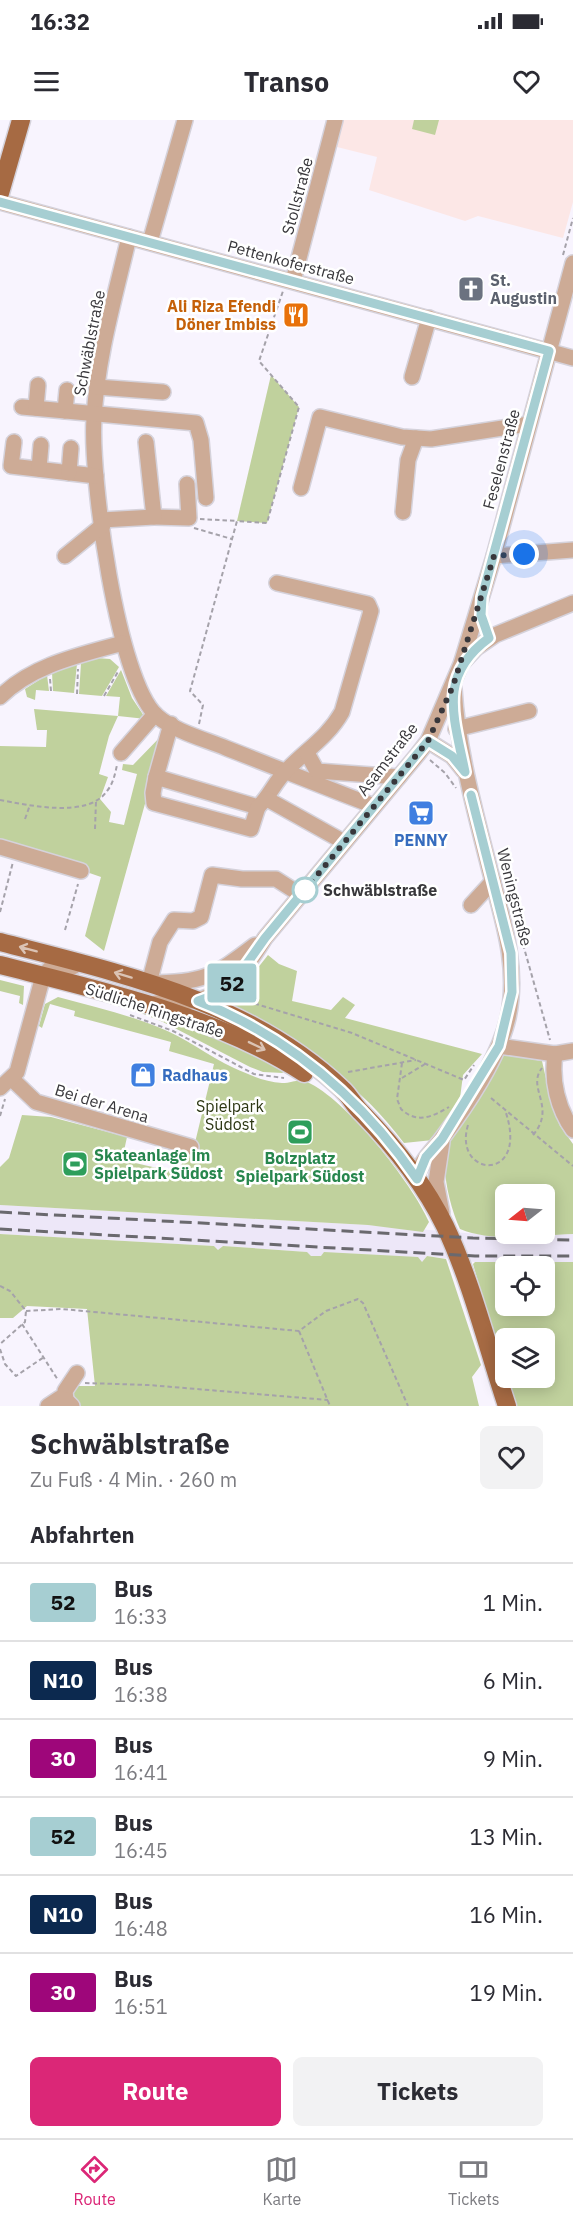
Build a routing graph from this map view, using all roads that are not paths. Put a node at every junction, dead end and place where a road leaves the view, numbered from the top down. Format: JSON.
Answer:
{"nodes":[{"id":1,"x":21,"y":120,"type":"edge"},
{"id":2,"x":185,"y":120,"type":"edge"},
{"id":3,"x":335,"y":120,"type":"edge"},
{"id":4,"x":0,"y":193,"type":"edge"},
{"id":5,"x":0,"y":202,"type":"edge"},
{"id":6,"x":129,"y":237,"type":"junction"},
{"id":7,"x":150,"y":242,"type":"junction"},
{"id":8,"x":567,"y":262,"type":"edge"},
{"id":9,"x":290,"y":280,"type":"junction"},
{"id":10,"x":429,"y":318,"type":"junction"},
{"id":11,"x":549,"y":351,"type":"junction"},
{"id":12,"x":573,"y":358,"type":"edge"},
{"id":13,"x":412,"y":377,"type":"dead end"},
{"id":14,"x":38,"y":385,"type":"dead end"},
{"id":15,"x":96,"y":387,"type":"junction"},
{"id":16,"x":67,"y":390,"type":"dead end"},
{"id":17,"x":163,"y":392,"type":"dead end"},
{"id":18,"x":65,"y":411,"type":"junction"},
{"id":19,"x":94,"y":414,"type":"junction"},
{"id":20,"x":529,"y":424,"type":"junction"},
{"id":21,"x":416,"y":438,"type":"junction"},
{"id":22,"x":14,"y":442,"type":"dead end"},
{"id":23,"x":146,"y":442,"type":"dead end"},
{"id":24,"x":41,"y":445,"type":"dead end"},
{"id":25,"x":71,"y":448,"type":"dead end"},
{"id":26,"x":39,"y":469,"type":"junction"},
{"id":27,"x":69,"y":473,"type":"junction"},
{"id":28,"x":96,"y":476,"type":"junction"},
{"id":29,"x":187,"y":484,"type":"dead end"},
{"id":30,"x":301,"y":488,"type":"dead end"},
{"id":31,"x":206,"y":498,"type":"dead end"},
{"id":32,"x":403,"y":512,"type":"dead end"},
{"id":33,"x":154,"y":517,"type":"junction"},
{"id":34,"x":102,"y":523,"type":"junction"},
{"id":35,"x":573,"y":550,"type":"edge"},
{"id":36,"x":65,"y":556,"type":"dead end"},
{"id":37,"x":494,"y":556,"type":"junction"},
{"id":38,"x":277,"y":583,"type":"dead end"},
{"id":39,"x":482,"y":597,"type":"junction"},
{"id":40,"x":573,"y":603,"type":"edge"},
{"id":41,"x":489,"y":638,"type":"junction"},
{"id":42,"x":123,"y":643,"type":"junction"},
{"id":43,"x":461,"y":664,"type":"junction"},
{"id":44,"x":453,"y":686,"type":"junction"},
{"id":45,"x":0,"y":696,"type":"edge"},
{"id":46,"x":529,"y":711,"type":"dead end"},
{"id":47,"x":154,"y":714,"type":"junction"},
{"id":48,"x":171,"y":724,"type":"junction"},
{"id":49,"x":456,"y":729,"type":"junction"},
{"id":50,"x":428,"y":741,"type":"junction"},
{"id":51,"x":121,"y":753,"type":"road end"},
{"id":52,"x":307,"y":753,"type":"junction"},
{"id":53,"x":285,"y":771,"type":"junction"},
{"id":54,"x":465,"y":772,"type":"junction"},
{"id":55,"x":156,"y":777,"type":"junction"},
{"id":56,"x":399,"y":777,"type":"junction"},
{"id":57,"x":262,"y":803,"type":"junction"},
{"id":58,"x":374,"y":806,"type":"junction"},
{"id":59,"x":344,"y":842,"type":"junction"},
{"id":60,"x":0,"y":847,"type":"edge"},
{"id":61,"x":81,"y":871,"type":"road end"},
{"id":62,"x":493,"y":881,"type":"junction"},
{"id":63,"x":301,"y":895,"type":"junction"},
{"id":64,"x":471,"y":905,"type":"dead end"},
{"id":65,"x":265,"y":938,"type":"junction"},
{"id":66,"x":0,"y":942,"type":"edge"},
{"id":67,"x":0,"y":965,"type":"edge"},
{"id":68,"x":96,"y":967,"type":"junction"},
{"id":69,"x":43,"y":976,"type":"junction"},
{"id":70,"x":149,"y":983,"type":"junction"},
{"id":71,"x":198,"y":1001,"type":"junction"},
{"id":72,"x":144,"y":1003,"type":"junction"},
{"id":73,"x":499,"y":1046,"type":"junction"},
{"id":74,"x":573,"y":1051,"type":"edge"},
{"id":75,"x":554,"y":1058,"type":"junction"},
{"id":76,"x":6,"y":1084,"type":"edge"},
{"id":77,"x":356,"y":1107,"type":"junction"},
{"id":78,"x":573,"y":1130,"type":"edge"},
{"id":79,"x":438,"y":1143,"type":"junction"},
{"id":80,"x":191,"y":1147,"type":"dead end"},
{"id":81,"x":394,"y":1148,"type":"junction"},
{"id":82,"x":417,"y":1179,"type":"junction"},
{"id":83,"x":446,"y":1228,"type":"junction"},
{"id":84,"x":492,"y":1361,"type":"junction"},
{"id":85,"x":77,"y":1373,"type":"dead end"},
{"id":86,"x":68,"y":1399,"type":"edge"},
{"id":87,"x":48,"y":1406,"type":"edge"},
{"id":88,"x":498,"y":1406,"type":"edge"},
{"id":89,"x":507,"y":1406,"type":"edge"}],
"edges":[{"from":1,"to":4,"type":"main road"},
{"from":2,"to":7,"type":"street"},
{"from":3,"to":9,"type":"street","name":"Stollstraße"},
{"from":5,"to":6,"type":"street","name":"Pettenkoferstraße"},
{"from":6,"to":7,"type":"street","name":"Pettenkoferstraße"},
{"from":6,"to":15,"type":"street","name":"Schwäblstraße"},
{"from":7,"to":9,"type":"street","name":"Pettenkoferstraße"},
{"from":8,"to":11,"type":"street","name":"Feselenstraße"},
{"from":9,"to":10,"type":"street","name":"Pettenkoferstraße"},
{"from":10,"to":11,"type":"street","name":"Pettenkoferstraße"},
{"from":10,"to":13,"type":"street"},
{"from":11,"to":12,"type":"street","name":"Pettenkoferstraße"},
{"from":11,"to":20,"type":"street","name":"Feselenstraße"},
{"from":14,"to":18,"type":"street"},
{"from":15,"to":17,"type":"street"},
{"from":15,"to":19,"type":"street","name":"Schwäblstraße"},
{"from":16,"to":18,"type":"street"},
{"from":18,"to":19,"type":"street"},
{"from":19,"to":28,"type":"street","name":"Schwäblstraße"},
{"from":19,"to":31,"type":"street"},
{"from":20,"to":21,"type":"street"},
{"from":20,"to":37,"type":"street","name":"Feselenstraße"},
{"from":21,"to":30,"type":"street"},
{"from":21,"to":32,"type":"street"},
{"from":22,"to":26,"type":"street"},
{"from":23,"to":33,"type":"street"},
{"from":24,"to":26,"type":"street"},
{"from":25,"to":27,"type":"street"},
{"from":26,"to":27,"type":"street"},
{"from":27,"to":28,"type":"street"},
{"from":28,"to":34,"type":"street","name":"Schwäblstraße"},
{"from":29,"to":33,"type":"street"},
{"from":33,"to":34,"type":"street"},
{"from":34,"to":36,"type":"street"},
{"from":34,"to":42,"type":"street","name":"Schwäblstraße"},
{"from":35,"to":37,"type":"street"},
{"from":37,"to":39,"type":"street","name":"Feselenstraße"},
{"from":38,"to":52,"type":"street"},
{"from":39,"to":41,"type":"street"},
{"from":39,"to":43,"type":"street","name":"Feselenstraße"},
{"from":40,"to":41,"type":"street","name":"Asamstraße"},
{"from":41,"to":43,"type":"street","name":"Asamstraße"},
{"from":42,"to":45,"type":"street"},
{"from":42,"to":47,"type":"street","name":"Schwäblstraße"},
{"from":43,"to":44,"type":"street","name":"Asamstraße"},
{"from":44,"to":49,"type":"street","name":"Weningstraße"},
{"from":44,"to":50,"type":"street","name":"Asamstraße"},
{"from":46,"to":49,"type":"street"},
{"from":47,"to":48,"type":"street","name":"Schwäblstraße"},
{"from":47,"to":51,"type":"street"},
{"from":48,"to":53,"type":"street","name":"Schwäblstraße"},
{"from":48,"to":55,"type":"street"},
{"from":49,"to":54,"type":"street","name":"Weningstraße"},
{"from":50,"to":54,"type":"street"},
{"from":50,"to":56,"type":"street","name":"Asamstraße"},
{"from":52,"to":53,"type":"street"},
{"from":52,"to":56,"type":"street"},
{"from":53,"to":57,"type":"street"},
{"from":53,"to":58,"type":"street","name":"Schwäblstraße"},
{"from":54,"to":62,"type":"street","name":"Weningstraße"},
{"from":55,"to":57,"type":"street"},
{"from":55,"to":57,"type":"street"},
{"from":56,"to":58,"type":"street","name":"Asamstraße"},
{"from":57,"to":59,"type":"street"},
{"from":58,"to":59,"type":"street","name":"Asamstraße"},
{"from":59,"to":63,"type":"street","name":"Asamstraße"},
{"from":60,"to":61,"type":"street"},
{"from":62,"to":64,"type":"street"},
{"from":62,"to":73,"type":"street","name":"Weningstraße"},
{"from":63,"to":65,"type":"street","name":"Asamstraße"},
{"from":63,"to":70,"type":"street"},
{"from":65,"to":70,"type":"street","name":"Asamstraße"},
{"from":65,"to":71,"type":"street","name":"Asamstraße"},
{"from":68,"to":66,"type":"main road","name":"Südliche Ringstraße","one_way":true},
{"from":67,"to":69,"type":"main road","name":"Südliche Ringstraße"},
{"from":68,"to":69,"type":"street","name":"Südliche Ringstraße"},
{"from":70,"to":68,"type":"main road","name":"Südliche Ringstraße","one_way":true},
{"from":69,"to":72,"type":"main road","name":"Südliche Ringstraße"},
{"from":69,"to":76,"type":"street","name":"Bei der Arena"},
{"from":70,"to":71,"type":"main road","name":"Südliche Ringstraße"},
{"from":71,"to":72,"type":"street","name":"Asamstraße"},
{"from":71,"to":77,"type":"main road","name":"Südliche Ringstraße"},
{"from":72,"to":77,"type":"main road","name":"Südliche Ringstraße","one_way":true},
{"from":73,"to":75,"type":"street"},
{"from":73,"to":79,"type":"street","name":"Weningstraße"},
{"from":74,"to":75,"type":"street"},
{"from":75,"to":78,"type":"street"},
{"from":76,"to":80,"type":"street","name":"Bei der Arena"},
{"from":77,"to":81,"type":"main road","name":"Südliche Ringstraße"},
{"from":79,"to":81,"type":"street"},
{"from":79,"to":82,"type":"street","name":"Weningstraße"},
{"from":79,"to":83,"type":"street","name":"Weningstraße"},
{"from":81,"to":82,"type":"main road","name":"Südliche Ringstraße"},
{"from":82,"to":83,"type":"main road","name":"Südliche Ringstraße"},
{"from":83,"to":84,"type":"main road","name":"Südliche Ringstraße"},
{"from":84,"to":88,"type":"main road","name":"Südliche Ringstraße"},
{"from":84,"to":89,"type":"main road","name":"Südliche Ringstraße"},
{"from":85,"to":86,"type":"street"},
{"from":86,"to":87,"type":"street"}]}
